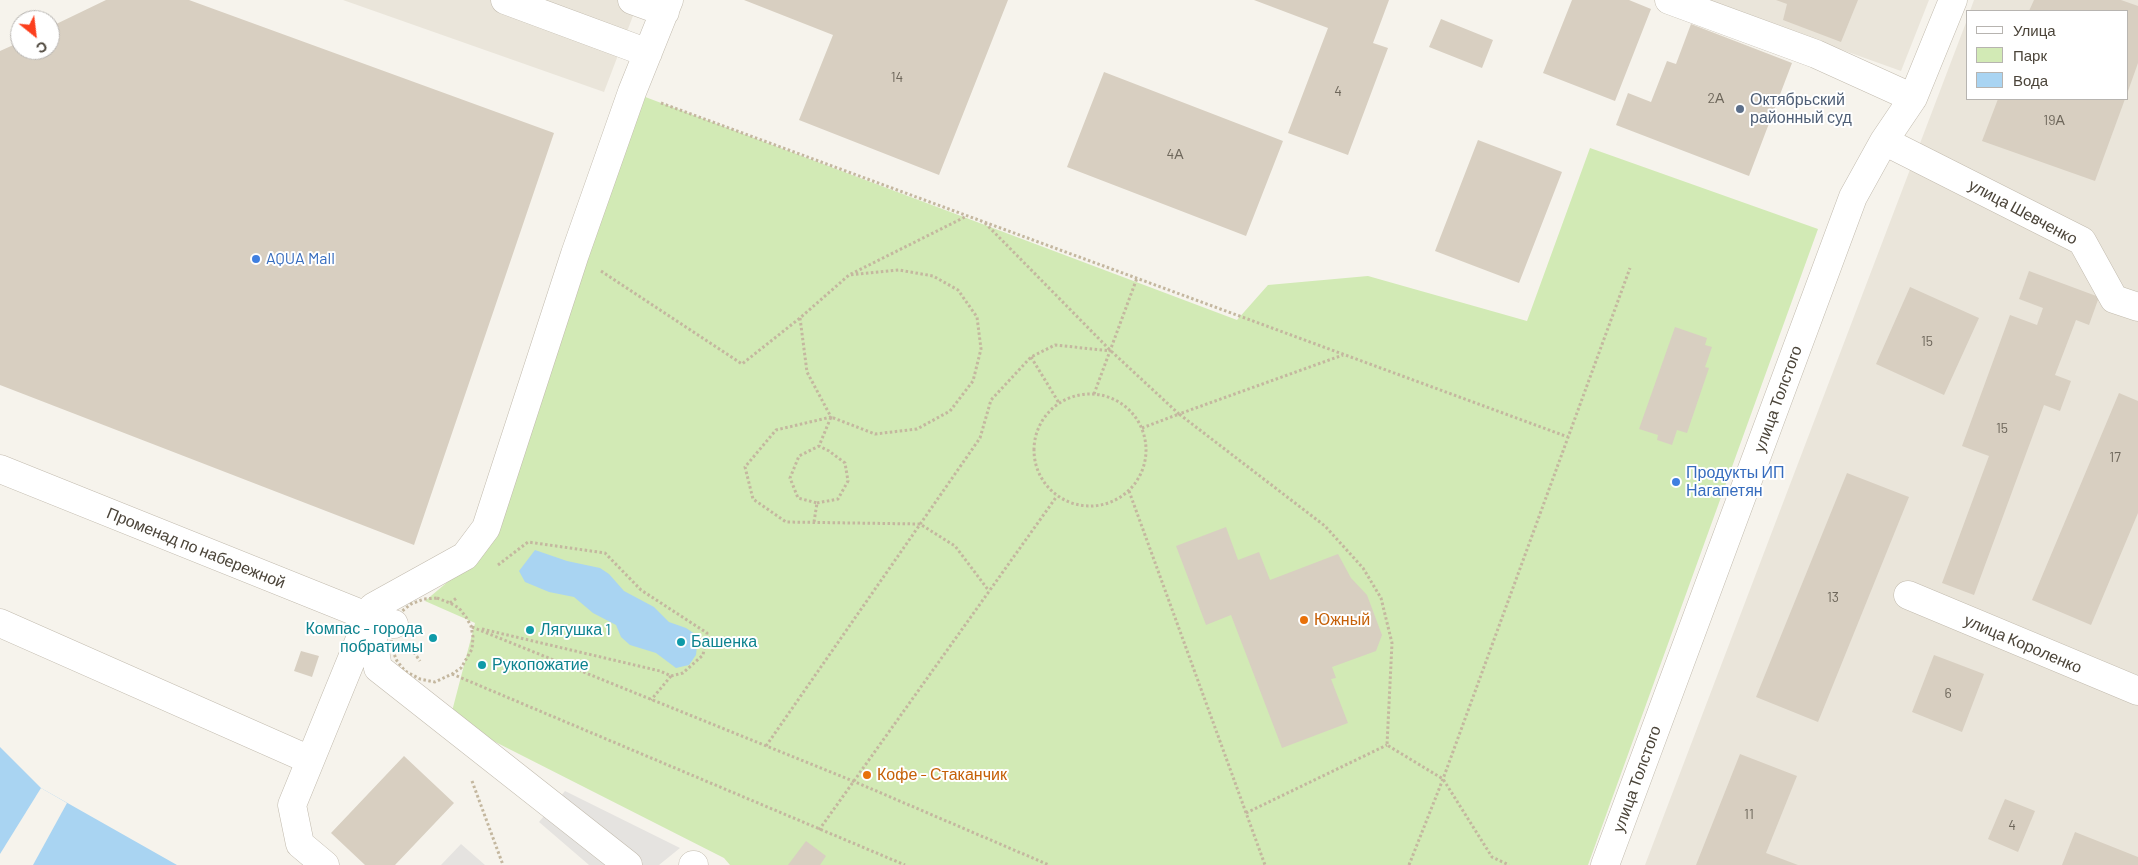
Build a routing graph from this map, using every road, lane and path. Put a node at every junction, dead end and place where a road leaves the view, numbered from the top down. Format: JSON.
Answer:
{"nodes":[{"id":1,"x":504,"y":0,"type":"edge"},
{"id":2,"x":632,"y":0,"type":"edge"},
{"id":3,"x":1669,"y":0,"type":"edge"},
{"id":4,"x":1953,"y":0,"type":"edge"},
{"id":5,"x":667,"y":6,"type":"edge"},
{"id":6,"x":648,"y":53,"type":"junction"},
{"id":7,"x":632,"y":92,"type":"junction"},
{"id":8,"x":1914,"y":98,"type":"junction"},
{"id":9,"x":1884,"y":140,"type":"junction"},
{"id":10,"x":968,"y":215,"type":"junction"},
{"id":11,"x":983,"y":221,"type":"junction"},
{"id":12,"x":575,"y":254,"type":"junction"},
{"id":13,"x":1630,"y":268,"type":"dead end"},
{"id":14,"x":849,"y":275,"type":"junction"},
{"id":15,"x":1138,"y":278,"type":"junction"},
{"id":16,"x":2138,"y":307,"type":"edge"},
{"id":17,"x":800,"y":318,"type":"junction"},
{"id":18,"x":1111,"y":351,"type":"junction"},
{"id":19,"x":1344,"y":354,"type":"junction"},
{"id":20,"x":1031,"y":357,"type":"junction"},
{"id":21,"x":1094,"y":394,"type":"junction"},
{"id":22,"x":1059,"y":403,"type":"junction"},
{"id":23,"x":1179,"y":414,"type":"junction"},
{"id":24,"x":831,"y":417,"type":"junction"},
{"id":25,"x":1142,"y":428,"type":"junction"},
{"id":26,"x":1568,"y":437,"type":"junction"},
{"id":27,"x":818,"y":446,"type":"junction"},
{"id":28,"x":0,"y":469,"type":"edge"},
{"id":29,"x":1129,"y":491,"type":"junction"},
{"id":30,"x":1057,"y":496,"type":"junction"},
{"id":31,"x":818,"y":503,"type":"junction"},
{"id":32,"x":814,"y":522,"type":"junction"},
{"id":33,"x":920,"y":524,"type":"junction"},
{"id":34,"x":497,"y":566,"type":"dead end"},
{"id":35,"x":989,"y":591,"type":"junction"},
{"id":36,"x":1908,"y":595,"type":"dead end"},
{"id":37,"x":458,"y":596,"type":"dead end"},
{"id":38,"x":450,"y":603,"type":"junction"},
{"id":39,"x":381,"y":621,"type":"junction"},
{"id":40,"x":0,"y":623,"type":"edge"},
{"id":41,"x":452,"y":674,"type":"junction"},
{"id":42,"x":671,"y":676,"type":"junction"},
{"id":43,"x":2138,"y":691,"type":"edge"},
{"id":44,"x":651,"y":700,"type":"junction"},
{"id":45,"x":1388,"y":745,"type":"junction"},
{"id":46,"x":766,"y":746,"type":"junction"},
{"id":47,"x":310,"y":760,"type":"junction"},
{"id":48,"x":1443,"y":779,"type":"junction"},
{"id":49,"x":853,"y":781,"type":"junction"},
{"id":50,"x":1246,"y":813,"type":"junction"},
{"id":51,"x":819,"y":830,"type":"junction"},
{"id":52,"x":325,"y":865,"type":"edge"},
{"id":53,"x":628,"y":865,"type":"edge"},
{"id":54,"x":905,"y":865,"type":"edge"},
{"id":55,"x":1049,"y":865,"type":"edge"},
{"id":56,"x":1265,"y":865,"type":"edge"},
{"id":57,"x":1409,"y":865,"type":"edge"},
{"id":58,"x":1508,"y":865,"type":"edge"},
{"id":59,"x":1605,"y":865,"type":"edge"}],
"edges":[{"from":1,"to":6,"type":"street"},
{"from":2,"to":5,"type":"street"},
{"from":3,"to":8,"type":"street"},
{"from":4,"to":8,"type":"street","name":"улица Толстого"},
{"from":5,"to":6,"type":"street"},
{"from":6,"to":7,"type":"street"},
{"from":7,"to":10,"type":"path"},
{"from":7,"to":12,"type":"street"},
{"from":8,"to":9,"type":"street","name":"улица Толстого"},
{"from":9,"to":16,"type":"street","name":"улица Шевченко"},
{"from":9,"to":59,"type":"street","name":"улица Толстого"},
{"from":10,"to":11,"type":"path"},
{"from":10,"to":14,"type":"path"},
{"from":11,"to":15,"type":"path"},
{"from":11,"to":18,"type":"path"},
{"from":12,"to":17,"type":"path"},
{"from":12,"to":39,"type":"street"},
{"from":13,"to":26,"type":"path"},
{"from":14,"to":17,"type":"path"},
{"from":14,"to":24,"type":"path"},
{"from":15,"to":18,"type":"path"},
{"from":15,"to":19,"type":"path"},
{"from":17,"to":24,"type":"path"},
{"from":18,"to":20,"type":"path"},
{"from":18,"to":21,"type":"path"},
{"from":18,"to":23,"type":"path"},
{"from":19,"to":23,"type":"path"},
{"from":19,"to":26,"type":"path"},
{"from":20,"to":22,"type":"path"},
{"from":20,"to":33,"type":"path"},
{"from":21,"to":22,"type":"path"},
{"from":21,"to":25,"type":"path"},
{"from":22,"to":30,"type":"path"},
{"from":23,"to":25,"type":"path"},
{"from":23,"to":45,"type":"path"},
{"from":24,"to":27,"type":"path"},
{"from":24,"to":32,"type":"path"},
{"from":25,"to":29,"type":"path"},
{"from":26,"to":48,"type":"path"},
{"from":27,"to":31,"type":"path"},
{"from":27,"to":31,"type":"path"},
{"from":28,"to":39,"type":"street","name":"Променад по набережной"},
{"from":29,"to":30,"type":"path"},
{"from":29,"to":50,"type":"path"},
{"from":30,"to":35,"type":"path"},
{"from":31,"to":32,"type":"path"},
{"from":32,"to":33,"type":"path"},
{"from":33,"to":35,"type":"path"},
{"from":33,"to":46,"type":"path"},
{"from":34,"to":42,"type":"path"},
{"from":35,"to":49,"type":"path"},
{"from":36,"to":43,"type":"street","name":"улица Короленко"},
{"from":37,"to":38,"type":"path"},
{"from":38,"to":39,"type":"path"},
{"from":38,"to":41,"type":"path"},
{"from":39,"to":41,"type":"path"},
{"from":39,"to":47,"type":"street"},
{"from":39,"to":53,"type":"street"},
{"from":40,"to":47,"type":"street"},
{"from":41,"to":51,"type":"path"},
{"from":42,"to":44,"type":"path"},
{"from":42,"to":44,"type":"path"},
{"from":44,"to":46,"type":"path"},
{"from":45,"to":48,"type":"path"},
{"from":45,"to":50,"type":"path"},
{"from":46,"to":49,"type":"path"},
{"from":47,"to":52,"type":"street"},
{"from":48,"to":57,"type":"path"},
{"from":48,"to":58,"type":"path"},
{"from":49,"to":51,"type":"path"},
{"from":49,"to":55,"type":"path"},
{"from":50,"to":56,"type":"path"},
{"from":51,"to":54,"type":"path"}]}
